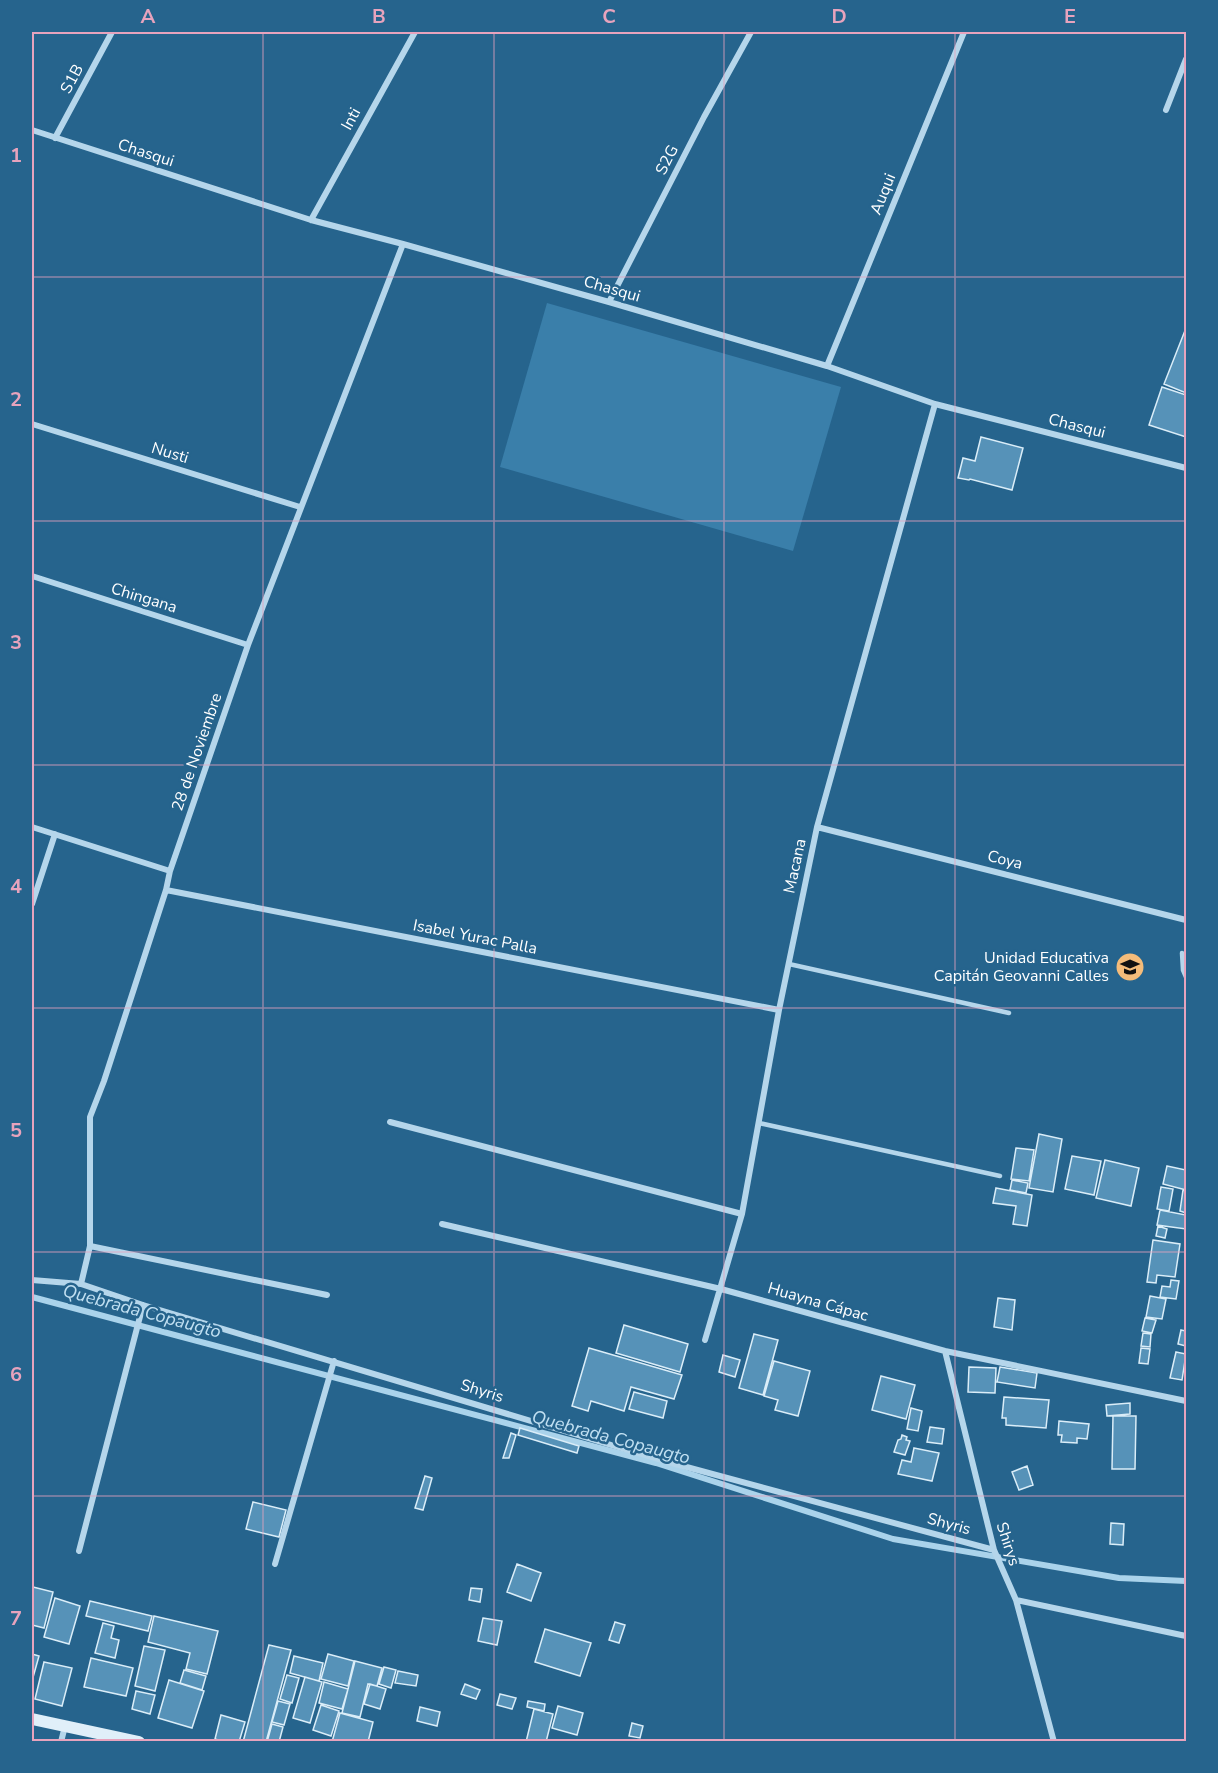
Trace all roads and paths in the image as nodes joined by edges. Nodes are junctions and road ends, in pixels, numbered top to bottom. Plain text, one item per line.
1 (112, 32) edge
2 (416, 32) edge
3 (751, 32) edge
4 (963, 32) edge
5 (1186, 59) edge
6 (1166, 110) dead end
7 (32, 130) edge
8 (55, 138) junction
9 (311, 220) junction
10 (403, 244) junction
11 (609, 302) junction
12 (827, 366) junction
13 (935, 404) junction
14 (32, 424) edge
15 (1186, 468) edge
16 (300, 507) junction
17 (32, 576) edge
18 (248, 645) junction
19 (32, 827) edge
20 (817, 827) junction
21 (55, 834) junction
22 (170, 871) junction
23 (166, 890) junction
24 (32, 904) edge
25 (1186, 920) edge
26 (1182, 953) dead end
27 (789, 964) junction
28 (1186, 977) edge
29 (779, 1010) junction
30 (1009, 1013) dead end
31 (390, 1122) dead end
32 (759, 1123) junction
33 (1000, 1176) dead end
34 (742, 1214) junction
35 (442, 1224) dead end
36 (90, 1246) junction
37 (32, 1280) edge
38 (81, 1284) junction
39 (721, 1289) junction
40 (327, 1295) dead end
41 (142, 1305) junction
42 (705, 1340) dead end
43 (945, 1351) junction
44 (334, 1361) junction
45 (1186, 1401) edge
46 (994, 1550) junction
47 (79, 1551) dead end
48 (275, 1564) dead end
49 (1016, 1600) junction
50 (1186, 1636) edge
51 (32, 1719) edge
52 (65, 1725) junction
53 (61, 1742) edge
54 (139, 1742) edge
55 (1054, 1742) edge

1 - 8 street, S1B
2 - 9 street, Inti
3 - 11 street, S2G
4 - 12 street, Auqui
5 - 6 street
7 - 8 street, Chasqui
8 - 9 street, Chasqui
9 - 10 street, Chasqui
10 - 11 street, Chasqui
10 - 16 street, 28 de Noviembre
11 - 12 street, Chasqui
12 - 13 street, Chasqui
13 - 15 street, Chasqui
13 - 20 street, Macana
14 - 16 street, Nusti
16 - 18 street, 28 de Noviembre
17 - 18 street, Chingana
18 - 22 street, 28 de Noviembre
19 - 21 street
20 - 25 street, Coya
20 - 27 street, Macana
21 - 22 street
21 - 24 street
22 - 23 street, 28 de Noviembre
23 - 29 street, Isabel Yurac Palla
23 - 36 street, 28 de Noviembre
26 - 28 lane
27 - 29 street, Macana
27 - 30 lane
29 - 32 street, Macana
31 - 34 street
32 - 33 lane
32 - 34 street, Macana
34 - 39 street, Macana
35 - 39 street, Huayna Cápac
36 - 38 street, 28 de Noviembre
36 - 40 street
37 - 38 street, Shyris
38 - 41 street, Shyris
39 - 42 street, Macana
39 - 43 street, Huayna Cápac
41 - 44 street, Shyris
41 - 47 street
43 - 45 street, Huayna Cápac
43 - 46 street, Shirys
44 - 46 street, Shyris
44 - 48 street
46 - 49 street, Shirys
49 - 50 street
49 - 55 street, Shirys
51 - 52 street
52 - 53 street
52 - 54 street

